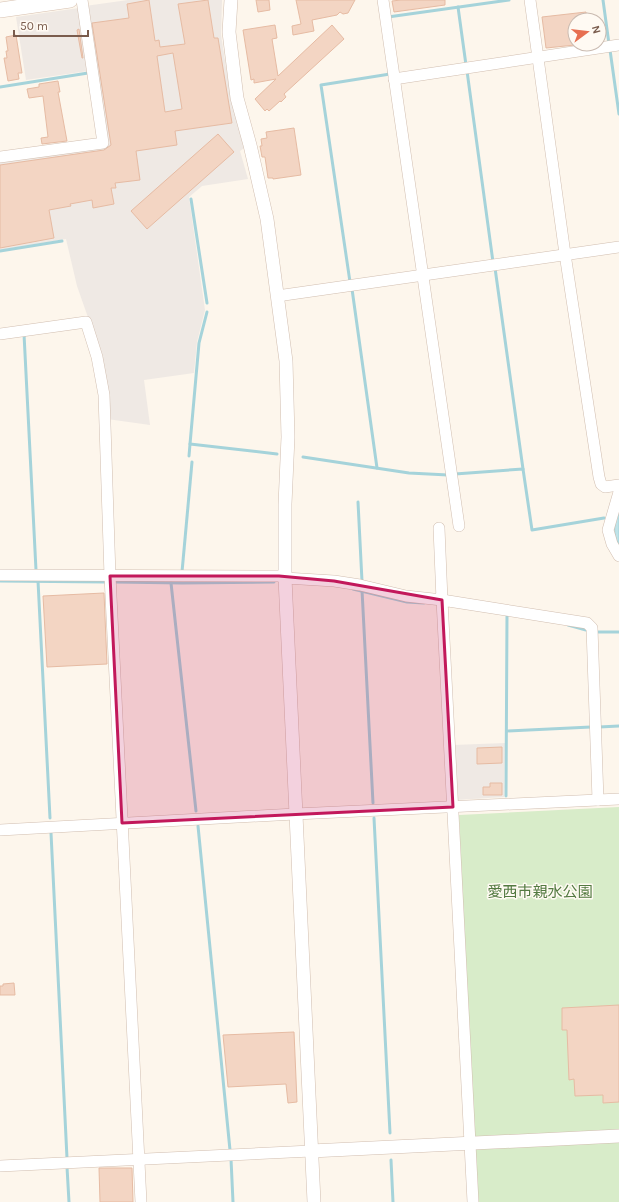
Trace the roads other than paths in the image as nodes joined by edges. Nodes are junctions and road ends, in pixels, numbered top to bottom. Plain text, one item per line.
1 (70, 0) edge
2 (82, 0) edge
3 (231, 0) edge
4 (383, 0) edge
5 (530, 0) edge
6 (0, 10) edge
7 (619, 45) edge
8 (538, 57) junction
9 (394, 79) junction
10 (0, 157) edge
11 (619, 247) edge
12 (566, 254) junction
13 (424, 275) junction
14 (277, 296) junction
15 (0, 334) edge
16 (619, 485) edge
17 (619, 492) edge
18 (459, 526) dead end
19 (439, 528) dead end
20 (619, 556) edge
21 (0, 575) edge
22 (110, 576) junction
23 (284, 578) junction
24 (442, 600) junction
25 (619, 799) edge
26 (598, 800) junction
27 (453, 807) junction
28 (295, 814) junction
29 (122, 823) junction
30 (0, 830) edge
31 (619, 1136) edge
32 (470, 1143) junction
33 (311, 1151) junction
34 (138, 1159) junction
35 (0, 1166) edge
36 (141, 1202) edge
37 (314, 1202) edge
38 (473, 1202) edge

1 - 6 main road
2 - 10 street
3 - 14 street
4 - 9 street
5 - 8 street
7 - 8 street
8 - 9 street
8 - 12 street
9 - 13 street
11 - 12 street
12 - 13 street
12 - 16 street
13 - 14 street
13 - 18 street
14 - 23 street
15 - 22 street
17 - 20 street
19 - 24 street
21 - 22 street
22 - 23 street
22 - 29 street
23 - 24 street
23 - 28 street
24 - 26 street
24 - 27 street
25 - 26 street
26 - 27 street
27 - 28 street
27 - 32 street
28 - 29 street
28 - 33 street
29 - 30 street
29 - 34 street
31 - 32 street
32 - 33 street
32 - 38 street
33 - 34 street
33 - 37 street
34 - 35 street
34 - 36 street

